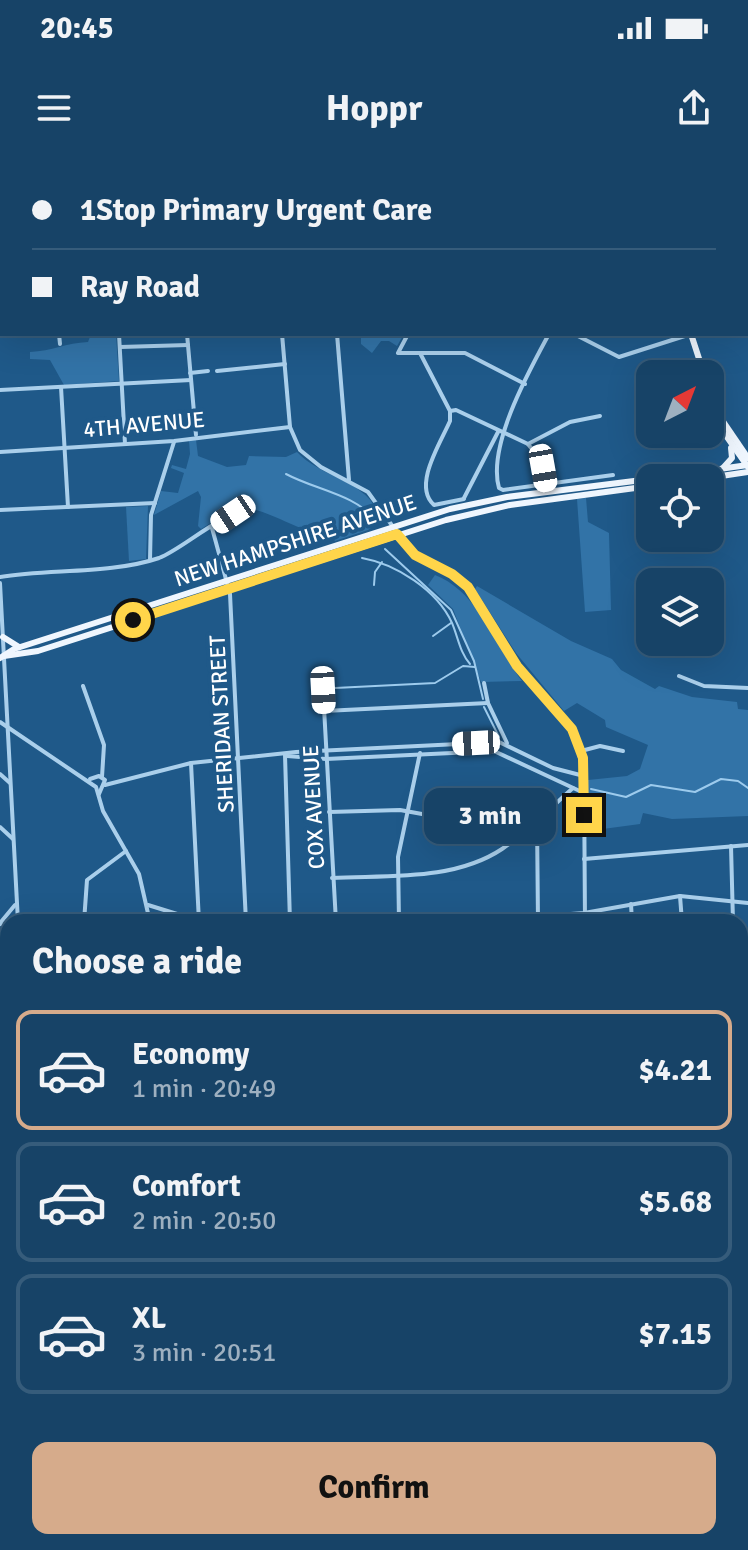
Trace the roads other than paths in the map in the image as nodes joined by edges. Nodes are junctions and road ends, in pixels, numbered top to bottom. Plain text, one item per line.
1 (59, 336) edge
2 (119, 336) edge
3 (187, 336) edge
4 (282, 336) edge
5 (337, 336) edge
6 (407, 336) edge
7 (548, 336) edge
8 (578, 336) edge
9 (685, 336) edge
10 (692, 336) edge
11 (60, 344) dead end
12 (188, 345) junction
13 (120, 347) junction
14 (420, 353) junction
15 (699, 360) edge
16 (285, 364) junction
17 (208, 371) dead end
18 (217, 371) dead end
19 (190, 373) junction
20 (191, 380) junction
21 (122, 384) junction
22 (525, 384) junction
23 (61, 387) junction
24 (0, 390) edge
25 (450, 411) junction
26 (600, 416) dead end
27 (724, 423) edge
28 (290, 427) junction
29 (498, 432) junction
30 (724, 433) edge
31 (196, 435) junction
32 (504, 435) junction
33 (724, 435) edge
34 (174, 441) junction
35 (125, 444) junction
36 (528, 444) junction
37 (64, 447) junction
38 (0, 452) edge
39 (748, 466) edge
40 (724, 467) edge
41 (724, 470) edge
42 (724, 473) edge
43 (613, 475) dead end
44 (349, 480) junction
45 (636, 480) edge
46 (547, 488) junction
47 (636, 488) edge
48 (466, 502) junction
49 (155, 503) junction
50 (68, 507) junction
51 (0, 510) edge
52 (251, 513) dead end
53 (469, 514) junction
54 (393, 526) junction
55 (212, 528) junction
56 (397, 534) junction
57 (150, 560) junction
58 (0, 580) edge
59 (228, 580) junction
60 (229, 588) junction
61 (0, 590) edge
62 (3, 637) junction
63 (22, 647) junction
64 (14, 653) junction
65 (2, 657) edge
66 (679, 676) dead end
67 (484, 683) dead end
68 (83, 686) dead end
69 (748, 688) edge
70 (323, 690) dead end
71 (488, 703) junction
72 (324, 711) junction
73 (0, 722) edge
74 (8, 729) junction
75 (508, 744) junction
76 (422, 746) junction
77 (325, 750) junction
78 (581, 751) junction
79 (623, 751) dead end
80 (420, 753) junction
81 (285, 755) junction
82 (506, 755) junction
83 (326, 759) junction
84 (239, 760) junction
85 (191, 763) junction
86 (0, 774) edge
87 (584, 776) junction
88 (100, 781) junction
89 (10, 783) junction
90 (573, 788) junction
91 (584, 793) junction
92 (408, 811) junction
93 (329, 812) junction
94 (535, 822) junction
95 (0, 827) edge
96 (13, 839) junction
97 (748, 845) edge
98 (731, 846) junction
99 (126, 851) junction
100 (584, 859) junction
101 (398, 874) junction
102 (332, 878) junction
103 (680, 896) junction
104 (731, 900) junction
105 (16, 903) junction
106 (748, 903) edge
107 (631, 904) junction
108 (148, 905) junction
109 (584, 913) junction
110 (7, 914) edge
111 (17, 914) edge
112 (85, 914) edge
113 (149, 914) edge
114 (176, 914) edge
115 (200, 914) edge
116 (246, 914) edge
117 (290, 914) edge
118 (335, 914) edge
119 (399, 914) edge
120 (537, 914) edge
121 (560, 914) edge
122 (632, 914) edge
123 (681, 914) edge
124 (732, 914) edge

1 - 11 street
2 - 13 street
3 - 12 street
4 - 16 street
5 - 44 street
6 - 14 street
7 - 22 street
8 - 9 street
10 - 15 main road
12 - 13 street
12 - 19 street
13 - 21 street
14 - 22 street
14 - 25 street
16 - 18 street
16 - 28 street
17 - 19 street
19 - 20 street
20 - 21 street
20 - 31 street
21 - 23 street
21 - 35 street
22 - 32 street
23 - 24 street
23 - 37 street
25 - 29 street
25 - 48 street
26 - 36 street
27 - 39 main road
28 - 31 street, 4TH AVENUE
28 - 44 street
29 - 32 street
29 - 48 street
30 - 39 main road
31 - 34 street, 4TH AVENUE
32 - 36 street
32 - 46 street
33 - 40 main road
34 - 35 street, 4TH AVENUE
34 - 49 street
35 - 37 street, 4TH AVENUE
36 - 46 street
37 - 38 street, 4TH AVENUE
37 - 50 street
39 - 41 main road, NEW HAMPSHIRE AVENUE
39 - 42 main road
43 - 46 street, NEW HAMPSHIRE AVENUE
44 - 54 street
45 - 46 main road, NEW HAMPSHIRE AVENUE
46 - 48 main road, NEW HAMPSHIRE AVENUE
47 - 53 main road, NEW HAMPSHIRE AVENUE
48 - 53 street
48 - 54 main road, NEW HAMPSHIRE AVENUE
49 - 50 street
49 - 57 street
50 - 51 street
52 - 55 street
53 - 56 main road, NEW HAMPSHIRE AVENUE
54 - 56 street
54 - 59 main road, NEW HAMPSHIRE AVENUE
55 - 57 street
55 - 59 street, SHERIDAN STREET
56 - 60 main road, NEW HAMPSHIRE AVENUE
56 - 78 street
57 - 58 street
58 - 61 street
59 - 60 street, SHERIDAN STREET
59 - 63 main road, NEW HAMPSHIRE AVENUE
60 - 64 main road, NEW HAMPSHIRE AVENUE
60 - 84 street, SHERIDAN STREET
61 - 62 street
62 - 63 main road
62 - 65 street
63 - 64 main road, NEW HAMPSHIRE AVENUE
64 - 65 main road, NEW HAMPSHIRE AVENUE
65 - 74 street
66 - 69 street
67 - 71 street
68 - 88 street
70 - 72 street, COX AVENUE
71 - 72 street
71 - 75 street
72 - 77 street, COX AVENUE
73 - 74 street
74 - 88 street
74 - 89 street
75 - 76 street
75 - 82 street
75 - 82 street
75 - 87 street
76 - 77 street
76 - 80 street
77 - 81 street
77 - 83 street, COX AVENUE
78 - 79 street
78 - 87 street
80 - 82 street
80 - 83 street
80 - 92 street
81 - 83 street
81 - 84 street
81 - 117 street
82 - 90 street
83 - 93 street, COX AVENUE
84 - 85 street
84 - 116 street, SHERIDAN STREET
85 - 88 street
85 - 115 street
86 - 89 street
87 - 91 street
88 - 99 street
89 - 96 street
90 - 91 street
90 - 94 street
91 - 100 street
92 - 93 street
92 - 94 street
92 - 101 street
93 - 102 street, COX AVENUE
94 - 101 street
94 - 120 street
95 - 96 street
96 - 105 street
97 - 98 street
98 - 100 street
98 - 104 street
99 - 108 street
99 - 112 street
100 - 109 street
101 - 102 street
101 - 119 street
102 - 118 street, COX AVENUE
103 - 104 street
103 - 107 street
103 - 123 street
104 - 106 street
104 - 124 street
105 - 110 street
105 - 111 street
107 - 109 street
107 - 122 street
108 - 113 street
108 - 114 street
109 - 121 street

